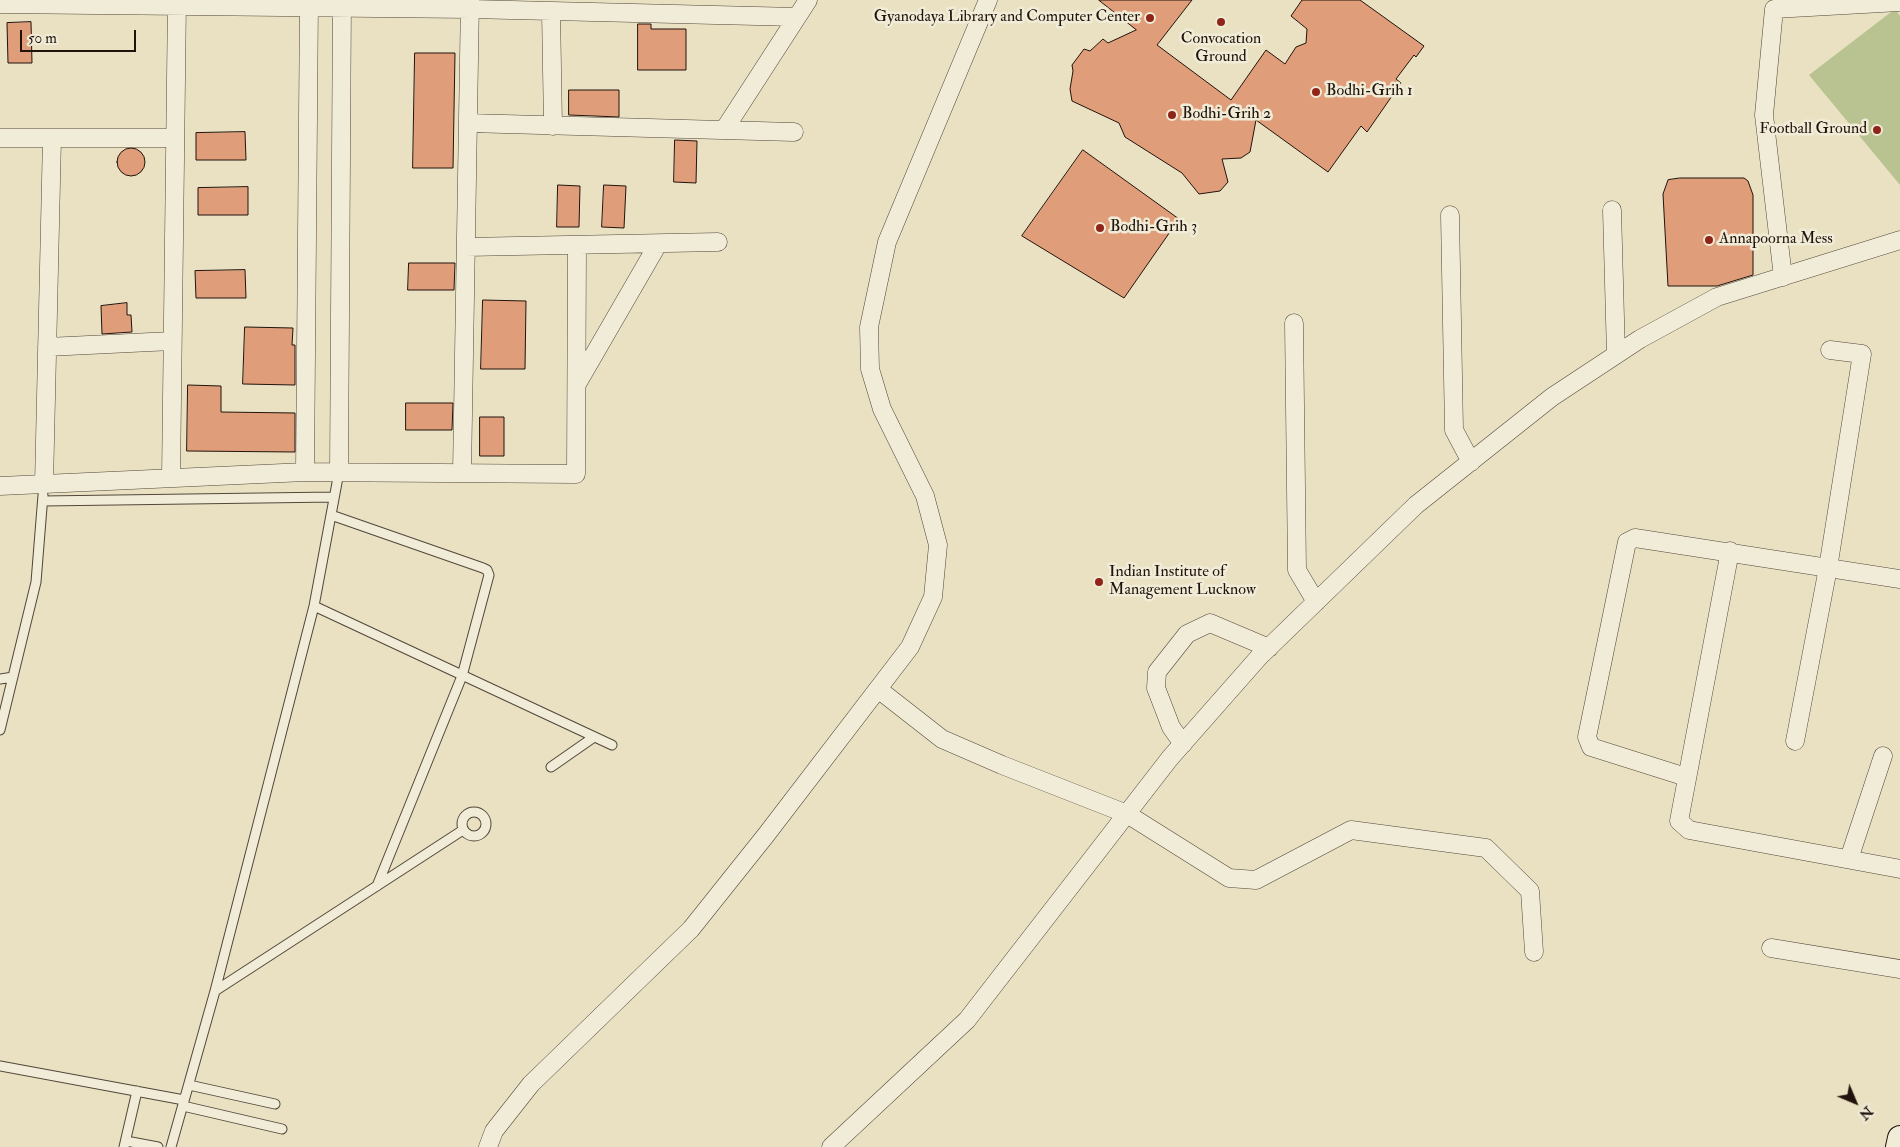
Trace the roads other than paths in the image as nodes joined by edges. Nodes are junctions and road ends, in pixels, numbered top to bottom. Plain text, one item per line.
1 (808, 0) edge
2 (988, 0) edge
3 (1900, 2) edge
4 (177, 3) edge
5 (0, 4) edge
6 (309, 4) edge
7 (342, 4) edge
8 (470, 4) edge
9 (551, 11) junction
10 (797, 16) junction
11 (468, 124) junction
12 (553, 126) junction
13 (724, 130) junction
14 (794, 132) dead end
15 (0, 138) edge
16 (52, 138) junction
17 (175, 138) junction
18 (1612, 210) dead end
19 (1450, 215) dead end
20 (1900, 240) edge
21 (718, 242) dead end
22 (658, 244) junction
23 (577, 245) junction
24 (466, 247) junction
25 (1782, 277) junction
26 (1294, 323) dead end
27 (172, 340) junction
28 (47, 347) junction
29 (1830, 350) dead end
30 (1616, 355) junction
31 (576, 385) junction
32 (1471, 462) junction
33 (305, 472) junction
34 (338, 472) junction
35 (462, 473) junction
36 (170, 478) junction
37 (0, 486) edge
38 (44, 492) junction
39 (334, 497) junction
40 (331, 516) junction
41 (1730, 551) junction
42 (1828, 568) junction
43 (1900, 579) edge
44 (1316, 602) junction
45 (314, 606) junction
46 (1268, 648) junction
47 (462, 676) junction
48 (13, 677) junction
49 (0, 679) edge
50 (878, 690) junction
51 (0, 729) edge
52 (594, 737) junction
53 (1795, 741) dead end
54 (1183, 744) junction
55 (612, 746) dead end
56 (1883, 756) dead end
57 (550, 767) dead end
58 (1686, 777) junction
59 (1127, 814) junction
60 (463, 830) dead end
61 (1849, 860) junction
62 (1900, 869) edge
63 (377, 886) junction
64 (1770, 948) dead end
65 (1534, 952) dead end
66 (1900, 969) edge
67 (215, 991) junction
68 (0, 1066) edge
69 (189, 1085) junction
70 (137, 1091) junction
71 (184, 1103) junction
72 (275, 1104) dead end
73 (282, 1129) dead end
74 (1900, 1138) edge
75 (125, 1144) edge
76 (158, 1147) edge
77 (171, 1147) edge
78 (488, 1147) edge
79 (831, 1147) edge
80 (1898, 1147) edge

1 - 10 street
2 - 50 street
3 - 25 street
4 - 5 street
4 - 6 street
4 - 17 street
6 - 7 street
6 - 33 street
7 - 8 street
7 - 34 street
8 - 9 street
8 - 11 street
9 - 10 street
9 - 12 street
10 - 13 street
11 - 12 street
11 - 24 street
12 - 13 street
13 - 14 street
15 - 16 street
16 - 17 street
16 - 28 street
17 - 27 street
18 - 30 street
19 - 32 street
20 - 25 street
21 - 22 street
22 - 23 street
22 - 31 street
23 - 24 street
23 - 31 street
24 - 35 street
25 - 30 street
26 - 44 street
27 - 28 street
27 - 36 street
28 - 38 street
29 - 42 street
30 - 32 street
31 - 35 street
32 - 44 street
33 - 34 street
33 - 36 street
34 - 35 street
34 - 39 lane
36 - 38 street
37 - 38 street
38 - 39 lane
38 - 48 lane
39 - 40 lane
40 - 45 lane
40 - 47 lane
41 - 42 street
41 - 58 street
41 - 58 street
42 - 43 street
42 - 53 street
44 - 46 street
45 - 47 lane
45 - 67 lane
46 - 54 street
46 - 54 street
47 - 52 lane
47 - 63 lane
48 - 49 lane
48 - 51 lane
50 - 59 street
50 - 78 street
52 - 55 lane
52 - 57 lane
54 - 59 street
56 - 61 street
58 - 61 street
59 - 65 street
59 - 79 street
60 - 63 lane
61 - 62 street
63 - 67 lane
64 - 66 street
67 - 69 lane
68 - 70 lane
69 - 71 lane
69 - 72 lane
70 - 71 lane
70 - 75 lane
71 - 73 lane
71 - 77 lane
74 - 80 street
75 - 76 lane

